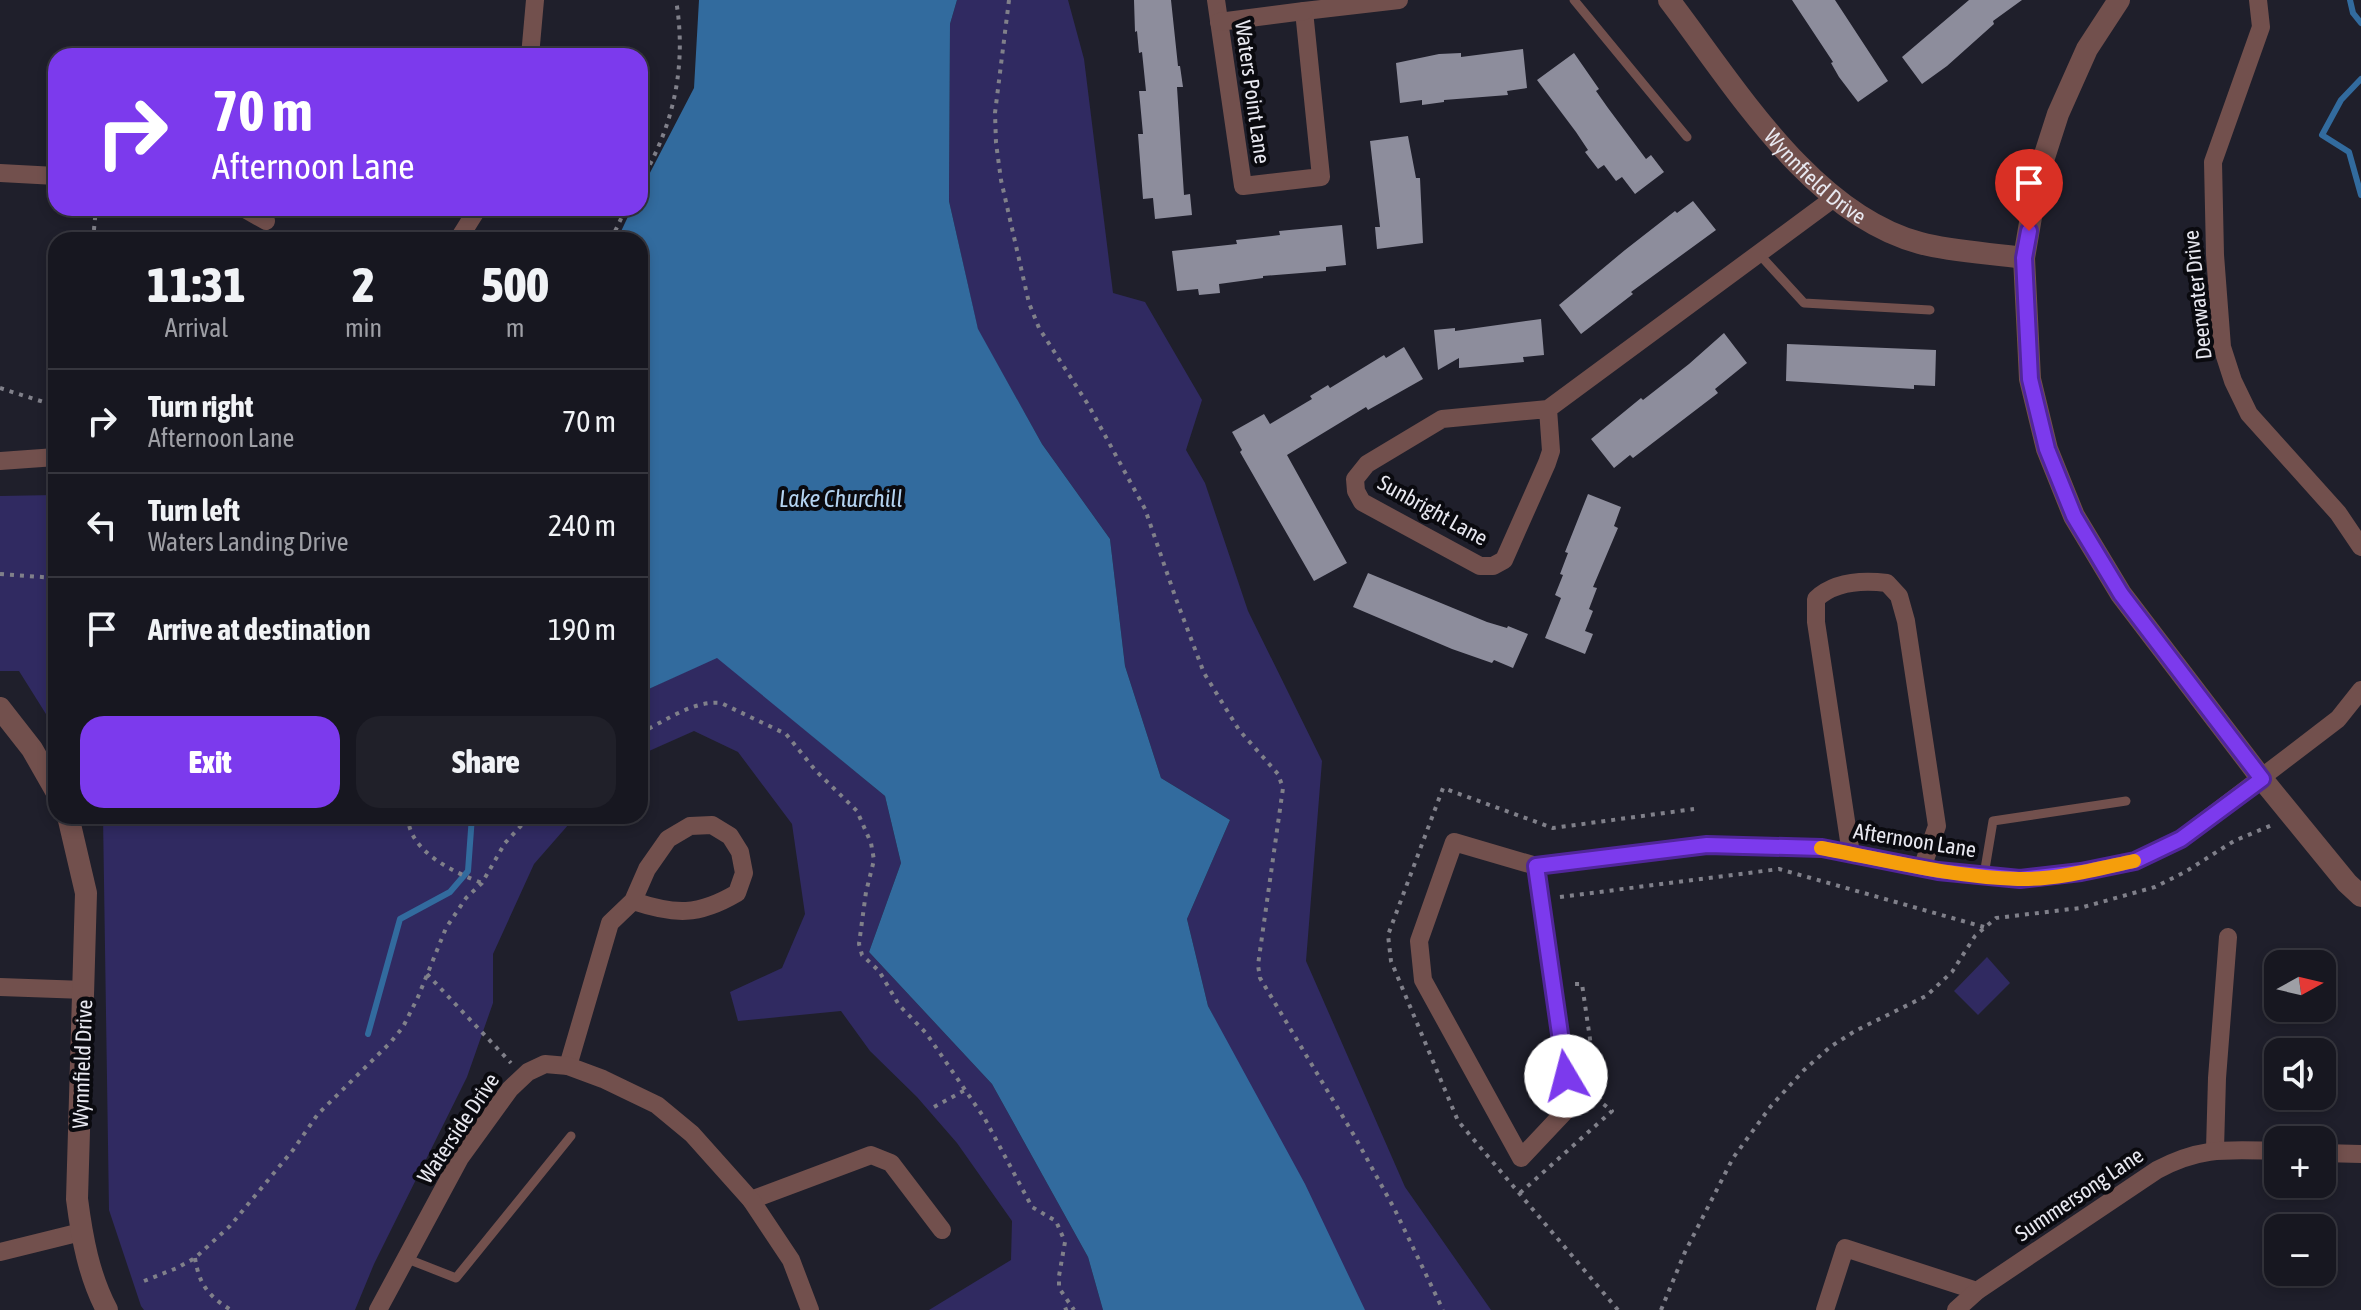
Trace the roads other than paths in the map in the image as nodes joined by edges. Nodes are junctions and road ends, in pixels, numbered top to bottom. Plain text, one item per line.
1 (535, 0) edge
2 (1216, 0) edge
3 (1399, 0) edge
4 (1574, 0) edge
5 (1669, 0) edge
6 (2119, 0) edge
7 (2258, 0) edge
8 (1304, 11) junction
9 (1219, 22) junction
10 (531, 48) edge
11 (1687, 137) dead end
12 (0, 173) edge
13 (48, 176) edge
14 (1834, 198) junction
15 (257, 216) edge
16 (266, 221) dead end
17 (1759, 254) junction
18 (2024, 258) junction
19 (1930, 310) dead end
20 (1548, 409) junction
21 (48, 458) edge
22 (0, 461) edge
23 (2361, 547) edge
24 (2361, 690) edge
25 (0, 708) edge
26 (48, 777) edge
27 (2262, 779) junction
28 (2126, 801) dead end
29 (70, 824) edge
30 (1851, 854) junction
31 (1536, 866) junction
32 (1922, 868) junction
33 (1984, 875) junction
34 (2361, 896) edge
35 (633, 901) junction
36 (2228, 937) dead end
37 (0, 987) edge
38 (85, 990) junction
39 (568, 1066) junction
40 (571, 1136) dead end
41 (2215, 1149) junction
42 (2264, 1151) edge
43 (2336, 1153) edge
44 (2361, 1154) edge
45 (751, 1200) junction
46 (942, 1230) dead end
47 (81, 1232) junction
48 (0, 1252) edge
49 (405, 1258) junction
50 (1977, 1291) junction
51 (107, 1310) edge
52 (378, 1310) edge
53 (810, 1310) edge
54 (1825, 1310) edge
55 (1956, 1310) edge

1 - 10 street
2 - 9 street, Waters Point Lane
3 - 8 street
4 - 11 lane
5 - 14 street, Wynnfield Drive
6 - 18 street
7 - 23 street, Deerwater Drive
8 - 9 street
8 - 9 street, Waters Point Lane
12 - 13 street
14 - 17 street
14 - 18 street, Wynnfield Drive
15 - 16 street
17 - 19 lane
17 - 20 street
18 - 27 street
20 - 20 street, Sunbright Lane
21 - 22 street
24 - 27 street
25 - 26 street
27 - 33 street, Afternoon Lane
27 - 34 street
28 - 33 lane
29 - 38 street, Wynnfield Drive
30 - 31 street, Afternoon Lane
30 - 32 street, Afternoon Lane
30 - 32 street
31 - 31 street, Afternoon Lane
32 - 33 street, Afternoon Lane
35 - 35 street
35 - 39 street
36 - 41 street
37 - 38 street
38 - 47 street, Wynnfield Drive
39 - 45 street, Waterside Drive
39 - 49 street, Waterside Drive
40 - 49 lane
41 - 42 street, Summersong Lane
41 - 50 street, Summersong Lane
43 - 44 street
45 - 46 street
45 - 53 street, Waterside Drive
47 - 48 street
47 - 51 street, Wynnfield Drive
49 - 52 street, Waterside Drive
50 - 54 street
50 - 55 street, Summersong Lane

